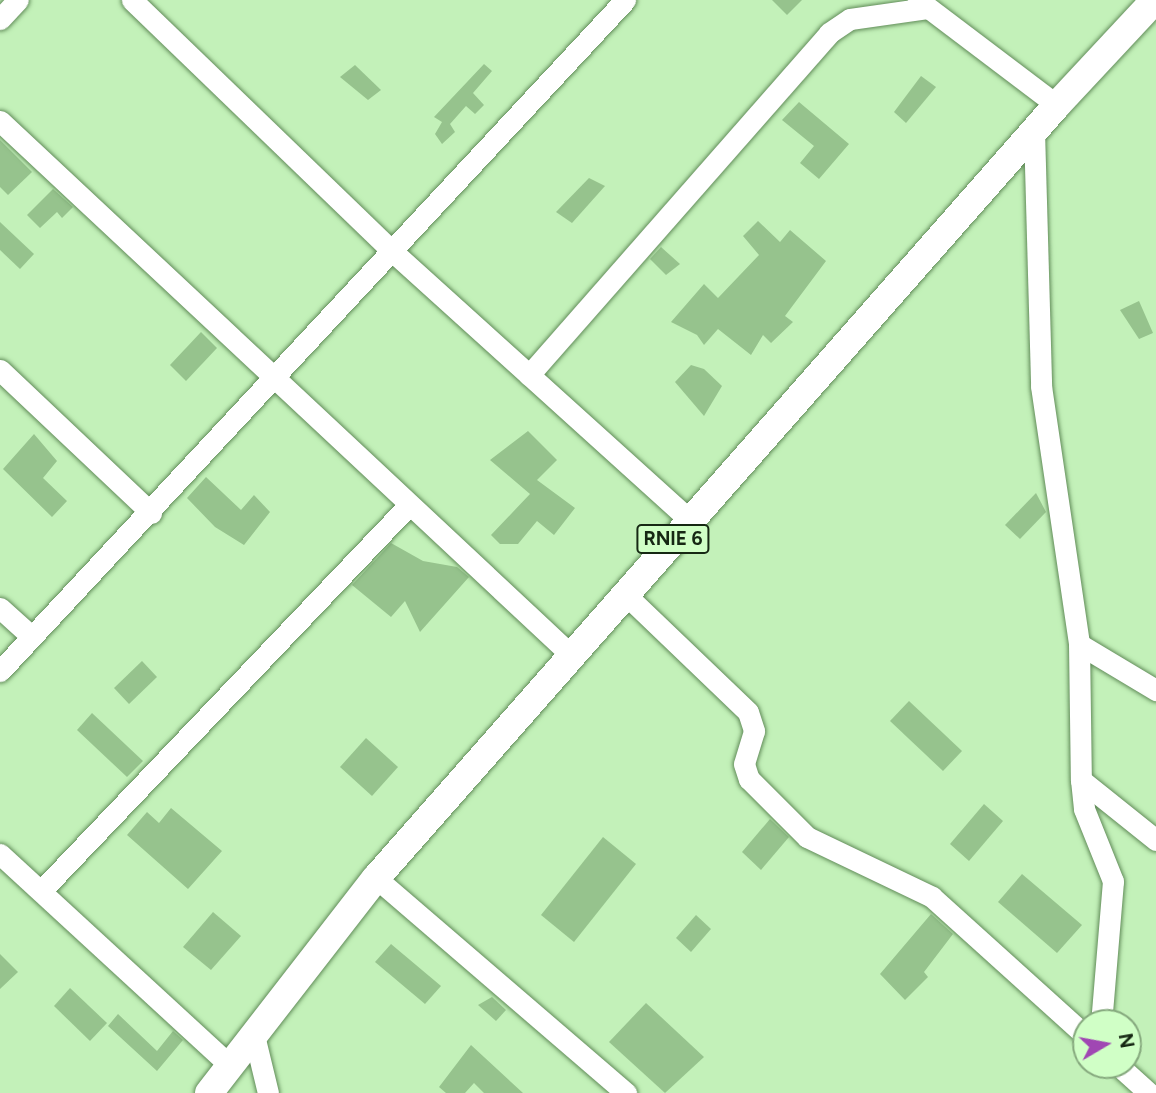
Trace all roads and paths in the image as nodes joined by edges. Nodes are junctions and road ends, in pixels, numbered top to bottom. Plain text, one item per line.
1 (18, 0) edge
2 (132, 0) edge
3 (625, 0) edge
4 (1155, 0) edge
5 (922, 4) edge
6 (0, 19) edge
7 (1057, 104) junction
8 (0, 121) edge
9 (1034, 130) junction
10 (392, 251) junction
11 (0, 370) edge
12 (529, 374) junction
13 (276, 377) junction
14 (407, 507) junction
15 (152, 513) junction
16 (690, 520) junction
17 (625, 594) junction
18 (0, 608) edge
19 (32, 636) junction
20 (1079, 644) junction
21 (571, 656) junction
22 (0, 671) edge
23 (1156, 690) edge
24 (1081, 780) junction
25 (1156, 840) edge
26 (0, 854) edge
27 (376, 878) junction
28 (41, 891) junction
29 (1102, 1009) edge
30 (1072, 1022) edge
31 (253, 1031) junction
32 (228, 1064) junction
33 (1134, 1079) edge
34 (209, 1093) edge
35 (268, 1093) edge
36 (626, 1093) edge
37 (1149, 1093) edge

1 - 6 street
2 - 10 street
3 - 10 street
4 - 7 main road, RNIE 6
5 - 7 street
5 - 12 street
7 - 9 main road, RNIE 6
8 - 13 street
9 - 16 main road, RNIE 6
9 - 20 street
10 - 12 street
10 - 13 street
11 - 15 street
12 - 16 street
13 - 14 street
13 - 15 street
14 - 21 street
14 - 28 street
15 - 19 street
16 - 17 main road, RNIE 6
17 - 21 main road, RNIE 6
17 - 30 street
18 - 19 street
19 - 22 street
20 - 23 street
20 - 24 street
21 - 27 main road, RNIE 6
24 - 25 street
24 - 29 street
26 - 28 street
27 - 31 main road, RNIE 6
27 - 36 street
28 - 32 street
31 - 32 main road, RNIE 6
31 - 35 street
32 - 34 main road, RNIE 6
33 - 37 street

